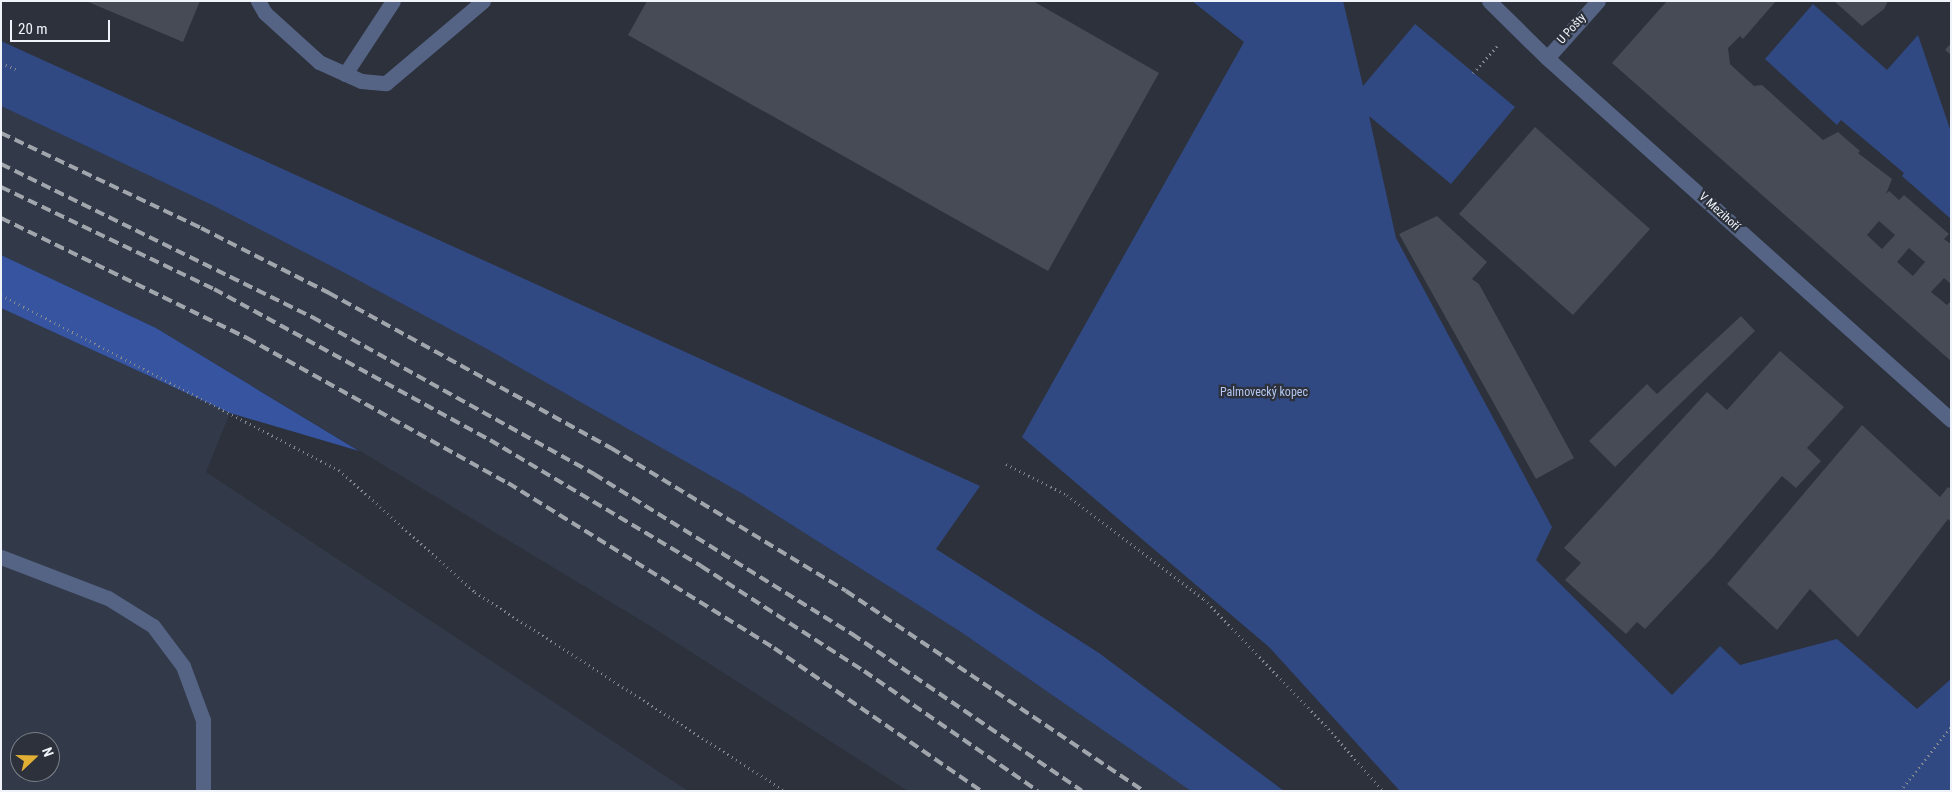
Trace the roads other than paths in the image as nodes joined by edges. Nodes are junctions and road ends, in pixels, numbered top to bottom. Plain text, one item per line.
1 (258, 1) edge
2 (393, 1) edge
3 (483, 1) edge
4 (1489, 1) edge
5 (1598, 1) edge
6 (1546, 58) junction
7 (346, 74) junction
8 (1951, 420) edge
9 (1, 557) edge
10 (203, 791) edge

1 - 7 street
2 - 7 street
3 - 7 street
4 - 6 street, V Mezihoří
5 - 6 street, U Pošty
6 - 8 street, V Mezihoří
9 - 10 street

